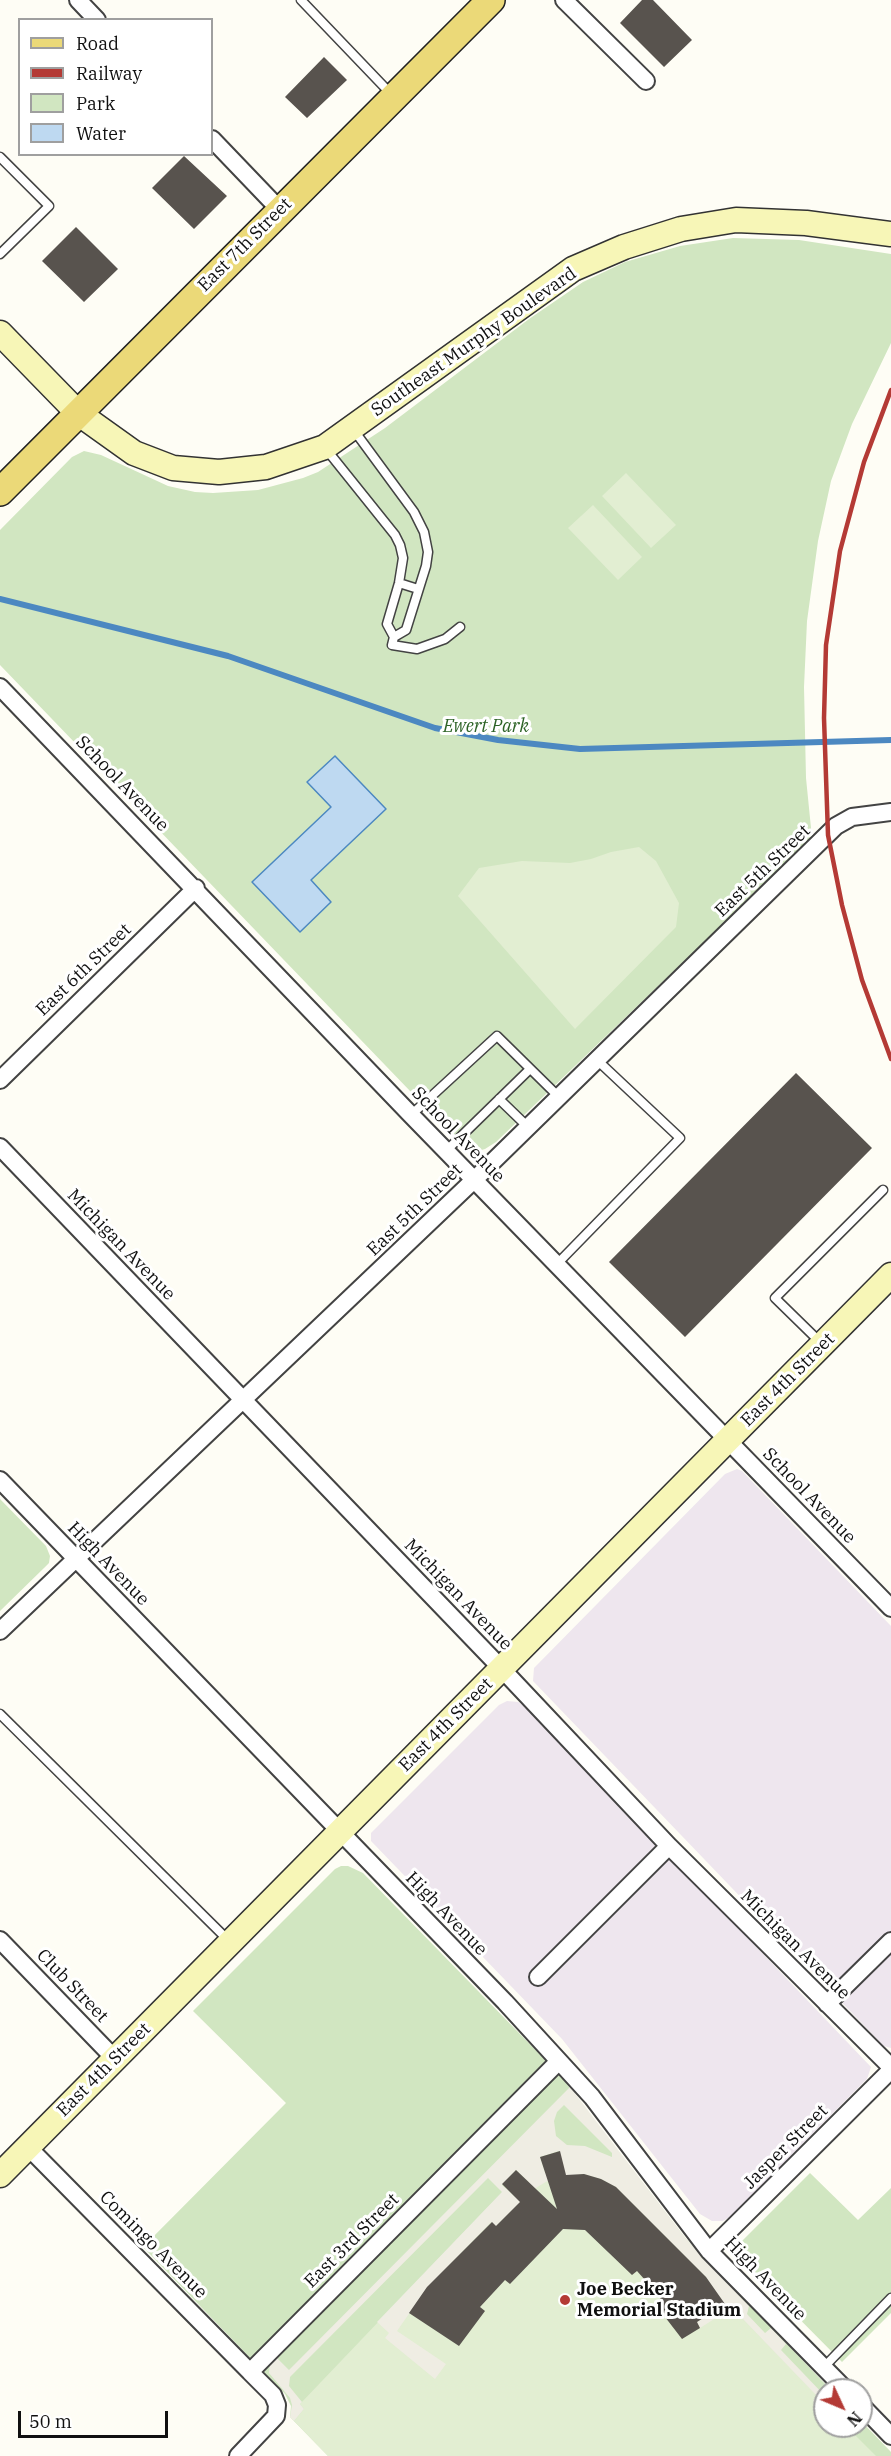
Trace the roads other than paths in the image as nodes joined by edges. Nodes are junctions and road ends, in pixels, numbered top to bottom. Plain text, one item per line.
1 (78, 0) edge
2 (301, 0) edge
3 (564, 0) edge
4 (490, 1) edge
5 (95, 18) edge
6 (646, 81) dead end
7 (394, 97) junction
8 (213, 140) edge
9 (0, 156) edge
10 (280, 210) junction
11 (891, 234) edge
12 (0, 254) edge
13 (0, 333) edge
14 (78, 413) junction
15 (352, 429) junction
16 (325, 447) junction
17 (6, 481) edge
18 (399, 583) junction
19 (418, 589) junction
20 (460, 627) dead end
21 (394, 637) junction
22 (0, 687) edge
23 (891, 812) edge
24 (196, 888) junction
25 (597, 1060) junction
26 (529, 1070) junction
27 (0, 1080) edge
28 (559, 1098) junction
29 (499, 1100) junction
30 (411, 1115) junction
31 (528, 1127) junction
32 (0, 1147) edge
33 (447, 1150) junction
34 (475, 1179) junction
35 (883, 1190) dead end
36 (557, 1264) junction
37 (891, 1275) edge
38 (822, 1345) junction
39 (244, 1401) junction
40 (728, 1441) junction
41 (0, 1480) edge
42 (77, 1559) junction
43 (891, 1608) edge
44 (0, 1631) edge
45 (502, 1669) junction
46 (0, 1714) edge
47 (340, 1832) junction
48 (669, 1846) junction
49 (0, 1940) edge
50 (891, 1941) edge
51 (230, 1943) junction
52 (538, 1977) dead end
53 (827, 2004) junction
54 (115, 2059) junction
55 (559, 2061) junction
56 (891, 2069) edge
57 (28, 2147) junction
58 (1, 2171) edge
59 (710, 2251) junction
60 (891, 2298) edge
61 (824, 2367) junction
62 (250, 2372) junction
63 (835, 2378) edge
64 (873, 2417) edge
65 (891, 2436) edge
66 (238, 2456) edge

1 - 5 street
2 - 7 lane
3 - 6 street
4 - 7 main road, East 7th Street
7 - 10 main road, East 7th Street
8 - 10 street
9 - 12 lane
10 - 14 main road, East 7th Street
11 - 15 street, Southeast Murphy Boulevard
13 - 14 street, Southeast Murphy Boulevard
14 - 16 street, Southeast Murphy Boulevard
14 - 17 main road, East 7th Street
15 - 16 street, Southeast Murphy Boulevard
15 - 19 lane
16 - 18 lane
18 - 19 lane
18 - 21 lane
19 - 21 lane
20 - 21 lane
22 - 24 street, School Avenue
23 - 25 street, East 5th Street
24 - 27 street, East 6th Street
24 - 30 street, School Avenue
25 - 28 street, East 5th Street
25 - 36 lane
26 - 28 lane
26 - 29 lane
26 - 30 lane
28 - 31 street, East 5th Street
29 - 31 lane
29 - 33 lane
30 - 33 street, School Avenue
31 - 34 street, East 5th Street
32 - 39 street, Michigan Avenue
33 - 34 street, School Avenue
34 - 36 street, School Avenue
34 - 39 street, East 5th Street
35 - 38 lane
36 - 40 street, School Avenue
37 - 38 street, East 4th Street
38 - 40 street, East 4th Street
39 - 42 street, East 5th Street
39 - 45 street, Michigan Avenue
40 - 43 street, School Avenue
40 - 45 street, East 4th Street
41 - 42 street, High Avenue
42 - 44 street, East 5th Street
42 - 47 street, High Avenue
45 - 47 street, East 4th Street
45 - 48 street, Michigan Avenue
46 - 51 lane
47 - 51 street, East 4th Street
47 - 55 street, High Avenue
48 - 52 street
48 - 53 street, Michigan Avenue
49 - 54 street, Club Street
50 - 53 street
51 - 54 street, East 4th Street
53 - 56 street, Michigan Avenue
54 - 57 street, East 4th Street
55 - 59 street, High Avenue
55 - 62 street, East 3rd Street
56 - 59 street, Jasper Street
57 - 58 street, East 4th Street
57 - 62 street, Comingo Avenue
59 - 61 street, High Avenue
60 - 61 lane
61 - 63 street, High Avenue
62 - 66 street
64 - 65 street

